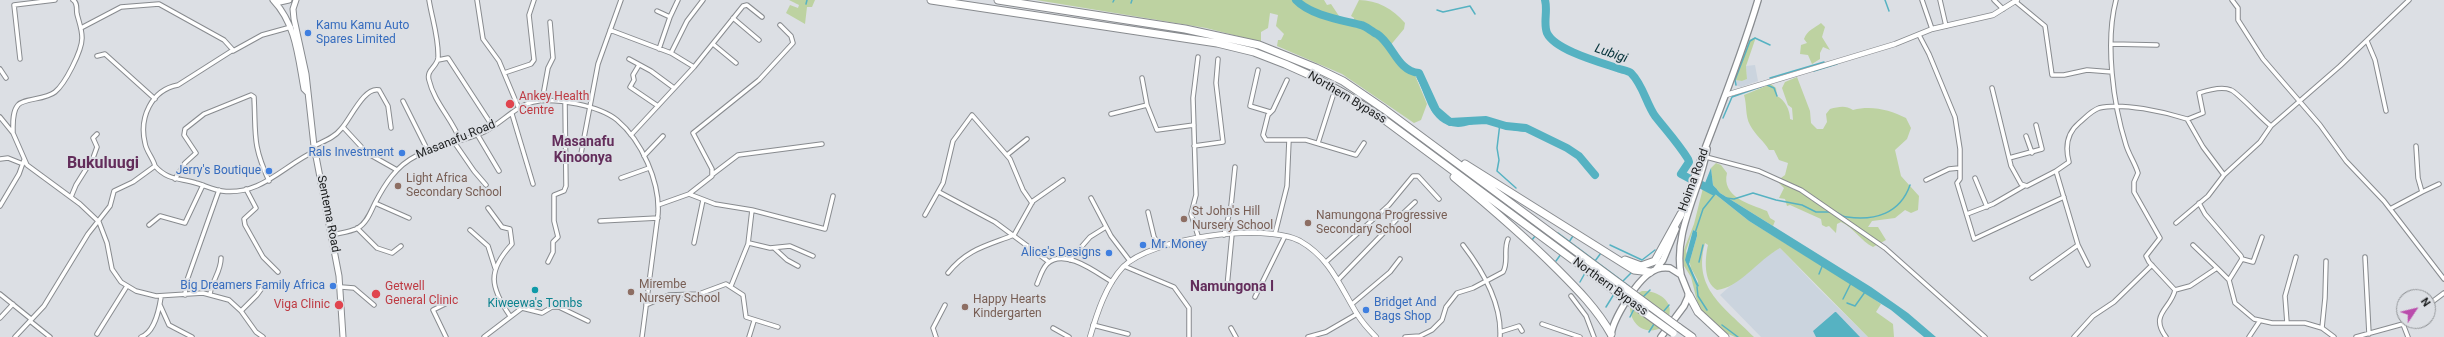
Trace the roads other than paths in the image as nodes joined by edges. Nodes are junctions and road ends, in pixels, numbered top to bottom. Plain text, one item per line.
1 (55, 0) edge
2 (73, 0) edge
3 (273, 0) edge
4 (289, 0) edge
5 (296, 0) edge
6 (429, 0) edge
7 (477, 0) edge
8 (534, 0) edge
9 (621, 0) edge
10 (678, 0) edge
11 (703, 0) edge
12 (930, 0) edge
13 (998, 0) edge
14 (1758, 0) edge
15 (1922, 0) edge
16 (1940, 0) edge
17 (1994, 0) edge
18 (2116, 0) edge
19 (2232, 0) edge
20 (2409, 0) edge
21 (2016, 1) edge
22 (2003, 9) junction
23 (658, 11) dead end
24 (670, 17) junction
25 (762, 17) dead end
26 (733, 18) junction
27 (550, 22) dead end
28 (780, 25) dead end
29 (1946, 26) junction
30 (291, 27) junction
31 (81, 28) junction
32 (1932, 29) junction
33 (610, 30) junction
34 (1919, 35) junction
35 (759, 40) dead end
36 (2367, 41) junction
37 (713, 44) junction
38 (2112, 44) junction
39 (2157, 45) dead end
40 (660, 49) junction
41 (232, 51) junction
42 (671, 53) junction
43 (97, 56) dead end
44 (1198, 57) dead end
45 (20, 59) dead end
46 (629, 59) dead end
47 (1218, 59) dead end
48 (438, 60) junction
49 (736, 63) dead end
50 (639, 65) junction
51 (694, 67) junction
52 (0, 70) edge
53 (1258, 70) dead end
54 (2112, 72) junction
55 (504, 73) junction
56 (6, 78) dead end
57 (1142, 78) dead end
58 (1287, 80) dead end
59 (674, 88) junction
60 (1992, 88) dead end
61 (307, 92) junction
62 (1726, 95) junction
63 (1333, 96) dead end
64 (155, 99) junction
65 (403, 101) dead end
66 (542, 101) junction
67 (565, 102) junction
68 (2301, 102) junction
69 (1147, 105) junction
70 (658, 106) junction
71 (2116, 106) junction
72 (589, 108) junction
73 (519, 109) junction
74 (2386, 111) dead end
75 (1270, 112) junction
76 (512, 114) junction
77 (1111, 114) dead end
78 (0, 117) edge
79 (2188, 119) junction
80 (1194, 125) junction
81 (493, 126) junction
82 (2036, 126) dead end
83 (2271, 126) junction
84 (343, 127) junction
85 (391, 128) dead end
86 (1414, 132) junction
87 (13, 133) junction
88 (97, 134) dead end
89 (477, 134) junction
90 (630, 135) junction
91 (663, 136) dead end
92 (2026, 136) dead end
93 (1027, 139) dead end
94 (460, 140) junction
95 (1289, 140) junction
96 (1709, 141) junction
97 (454, 142) junction
98 (1318, 143) junction
99 (1364, 143) dead end
100 (822, 144) dead end
101 (1194, 146) junction
102 (2416, 146) dead end
103 (315, 148) junction
104 (428, 151) junction
105 (2032, 153) junction
106 (1007, 155) junction
107 (644, 156) junction
108 (1706, 158) junction
109 (2009, 158) junction
110 (0, 159) edge
111 (580, 159) dead end
112 (1439, 160) junction
113 (23, 162) junction
114 (155, 166) junction
115 (1235, 167) dead end
116 (648, 168) junction
117 (1958, 168) junction
118 (397, 170) junction
119 (499, 171) dead end
120 (2056, 171) junction
121 (713, 174) junction
122 (2224, 175) junction
123 (621, 178) dead end
124 (1975, 178) dead end
125 (175, 179) junction
126 (1063, 180) dead end
127 (1926, 180) dead end
128 (269, 181) junction
129 (486, 184) dead end
130 (533, 184) dead end
131 (2439, 184) dead end
132 (203, 185) junction
133 (2024, 186) junction
134 (246, 189) junction
135 (219, 190) junction
136 (939, 192) junction
137 (2422, 192) junction
138 (688, 194) junction
139 (833, 196) dead end
140 (71, 197) junction
141 (2064, 197) junction
142 (1091, 198) dead end
143 (1439, 199) dead end
144 (703, 200) junction
145 (1415, 202) dead end
146 (1032, 203) junction
147 (2199, 203) junction
148 (375, 204) junction
149 (658, 205) junction
150 (0, 206) edge
151 (1987, 207) junction
152 (488, 208) dead end
153 (2390, 209) junction
154 (752, 210) junction
155 (1148, 212) dead end
156 (1967, 214) junction
157 (925, 215) dead end
158 (1684, 215) junction
159 (409, 218) dead end
160 (658, 218) junction
161 (600, 221) dead end
162 (98, 222) junction
163 (2176, 223) dead end
164 (149, 225) dead end
165 (1106, 227) junction
166 (357, 228) junction
167 (470, 230) dead end
168 (1232, 234) junction
169 (1275, 234) junction
170 (332, 235) junction
171 (1014, 235) junction
172 (1224, 235) junction
173 (1285, 236) junction
174 (2262, 237) dead end
175 (1199, 239) junction
176 (1508, 239) dead end
177 (694, 243) dead end
178 (748, 243) junction
179 (2078, 245) junction
180 (401, 246) dead end
181 (1161, 246) junction
182 (1463, 246) dead end
183 (2193, 246) dead end
184 (774, 248) junction
185 (1601, 249) junction
186 (813, 256) dead end
187 (2296, 257) dead end
188 (221, 258) dead end
189 (2365, 258) dead end
190 (1400, 259) dead end
191 (2242, 259) junction
192 (1070, 260) junction
193 (1130, 261) junction
194 (2326, 261) dead end
195 (548, 262) dead end
196 (1049, 262) junction
197 (1326, 262) junction
198 (2088, 265) dead end
199 (2152, 265) junction
200 (798, 266) dead end
201 (1124, 266) junction
202 (495, 268) junction
203 (2216, 268) junction
204 (1653, 271) junction
205 (278, 272) dead end
206 (948, 273) dead end
207 (1681, 275) junction
208 (2032, 278) dead end
209 (2444, 279) edge
210 (1338, 280) junction
211 (2229, 280) junction
212 (1112, 282) junction
213 (1486, 282) junction
214 (265, 284) dead end
215 (1037, 284) dead end
216 (127, 286) junction
217 (731, 286) junction
218 (340, 287) junction
219 (1227, 287) dead end
220 (2175, 290) junction
221 (0, 294) edge
222 (210, 294) junction
223 (184, 295) junction
224 (1689, 295) junction
225 (1571, 296) dead end
226 (161, 297) junction
227 (1255, 297) dead end
228 (449, 302) dead end
229 (13, 304) junction
230 (1352, 304) junction
231 (160, 305) junction
232 (374, 305) dead end
233 (646, 305) junction
234 (945, 305) dead end
235 (241, 311) junction
236 (1357, 314) junction
237 (510, 316) junction
238 (0, 318) edge
239 (31, 320) junction
240 (588, 321) dead end
241 (754, 321) junction
242 (2259, 322) junction
243 (1542, 324) dead end
244 (2287, 324) junction
245 (2396, 325) edge
246 (1093, 326) junction
247 (778, 327) dead end
248 (1053, 328) dead end
249 (1231, 328) dead end
250 (2322, 328) junction
251 (1522, 331) dead end
252 (1500, 332) junction
253 (2329, 333) junction
254 (97, 334) dead end
255 (1128, 334) dead end
256 (2369, 334) junction
257 (1676, 335) edge
258 (1612, 336) edge
259 (15, 337) edge
260 (50, 337) edge
261 (141, 337) edge
262 (192, 337) edge
263 (262, 337) edge
264 (343, 337) edge
265 (446, 337) edge
266 (484, 337) edge
267 (642, 337) edge
268 (749, 337) edge
269 (936, 337) edge
270 (1069, 337) edge
271 (1090, 337) edge
272 (1189, 337) edge
273 (1236, 337) edge
274 (1308, 337) edge
275 (1376, 337) edge
276 (1404, 337) edge
277 (1500, 337) edge
278 (1580, 337) edge
279 (1594, 337) edge
280 (1661, 337) edge
281 (1692, 337) edge
282 (1725, 337) edge
283 (1985, 337) edge
284 (2074, 337) edge
285 (2166, 337) edge
286 (2249, 337) edge
287 (2326, 337) edge
288 (2334, 337) edge
289 (2358, 337) edge

1 - 45 street
2 - 31 street
3 - 4 main road
3 - 30 main road, Sentema Road
5 - 61 main road, Sentema Road
6 - 48 street
7 - 55 street
8 - 55 street
9 - 33 street
10 - 24 street
11 - 42 street
12 - 112 highway, Northern Bypass
13 - 86 highway, Northern Bypass
14 - 62 main road
15 - 32 street
16 - 29 street
17 - 22 street
18 - 38 street
19 - 68 street
20 - 36 street
21 - 22 street
21 - 54 street
22 - 29 street
23 - 24 street
24 - 40 street
25 - 26 street
26 - 35 street
26 - 37 street
27 - 66 street
28 - 121 street
29 - 32 street
30 - 41 street
30 - 61 main road, Sentema Road
31 - 41 street
31 - 87 street
32 - 34 street
33 - 40 street
33 - 72 street
34 - 62 street
34 - 117 street
36 - 68 street
36 - 74 street
37 - 49 street
37 - 51 street
38 - 39 street
38 - 54 street
40 - 42 street
41 - 64 street
42 - 51 street
43 - 64 street
44 - 80 street
46 - 50 street
47 - 101 street
48 - 81 street
48 - 94 street
50 - 59 street
50 - 70 street
51 - 59 street
52 - 56 street
53 - 75 street
54 - 71 street
55 - 73 street
57 - 69 street
58 - 75 street
59 - 70 street
60 - 109 street
61 - 103 main road, Sentema Road
62 - 96 main road
63 - 98 street
64 - 114 street
65 - 104 street
66 - 67 street, Masanafu Road
66 - 73 street, Masanafu Road
67 - 72 street, Masanafu Road
67 - 195 street
68 - 83 street
68 - 153 street
69 - 77 street
69 - 80 street
70 - 90 street
71 - 79 street
71 - 120 street
71 - 199 street
72 - 90 street, Masanafu Road
72 - 111 street
73 - 76 street, Masanafu Road
75 - 95 street
76 - 81 street, Masanafu Road
76 - 130 street
78 - 87 street
79 - 83 street
79 - 122 street
80 - 101 street
81 - 89 street, Masanafu Road
82 - 105 street
83 - 122 street
84 - 85 street
84 - 103 street
84 - 118 street
86 - 185 highway
86 - 281 highway, Northern Bypass, bridge
87 - 113 street
88 - 140 street
89 - 94 street, Masanafu Road
89 - 119 street
90 - 107 street, Masanafu Road
91 - 107 street
92 - 105 street
93 - 106 street
94 - 97 street, Masanafu Road
95 - 98 street
95 - 169 street
96 - 108 main road, Hoima Road
96 - 158 main road, Hoima Road
97 - 104 street, Masanafu Road
97 - 129 street
98 - 99 street
100 - 121 street
101 - 175 street
102 - 137 street
103 - 128 street
103 - 170 main road, Sentema Road
104 - 118 street, Masanafu Road
105 - 109 street
106 - 136 street
106 - 146 street
107 - 116 street, Masanafu Road
108 - 158 main road, Hoima Road
108 - 283 street
109 - 133 street
110 - 113 street
112 - 257 highway, Northern Bypass, bridge
112 - 258 highway
113 - 140 street
113 - 150 street
114 - 125 street
114 - 162 street
115 - 172 street
116 - 123 street
116 - 149 street, Masanafu Road
117 - 127 street
117 - 156 street
118 - 148 street, Masanafu Road
120 - 133 street
120 - 141 street
121 - 138 street
122 - 147 street
124 - 151 street
125 - 128 street
125 - 132 street
126 - 146 street
128 - 134 street
131 - 137 street
132 - 135 street
132 - 164 street
133 - 151 street
134 - 135 street
134 - 205 street
135 - 223 street
136 - 157 street
136 - 171 street
137 - 153 street
138 - 144 street
138 - 149 street
139 - 154 street
140 - 162 street
141 - 156 street
141 - 179 street
142 - 165 street
143 - 197 street
144 - 154 street
144 - 177 street
145 - 210 street
146 - 171 street
147 - 163 street
147 - 191 street
148 - 159 street
148 - 166 street, Masanafu Road
149 - 160 street, Masanafu Road
151 - 156 street
152 - 202 street
153 - 209 street
154 - 178 street
155 - 181 street
158 - 185 highway
158 - 204 main road, Hoima Road
158 - 207 main road
160 - 161 street
160 - 233 street, Masanafu Road
162 - 216 street
162 - 239 street
165 - 192 street
165 - 193 street
166 - 170 street
166 - 180 street
167 - 202 street
168 - 169 street
168 - 172 street
168 - 219 street
169 - 173 street
170 - 218 main road, Sentema Road
171 - 196 street
171 - 206 street
172 - 175 street
173 - 197 street
173 - 227 street
174 - 191 street
175 - 181 street
176 - 213 street
178 - 184 street
178 - 217 street
179 - 198 street
179 - 208 street
181 - 193 street
182 - 213 street
183 - 203 street
184 - 186 street
184 - 200 street
185 - 204 highway
187 - 244 street
188 - 222 street
189 - 256 street
190 - 230 street
191 - 211 street
192 - 196 street
192 - 212 street
193 - 201 street
194 - 250 street
196 - 215 street
197 - 210 street
199 - 220 street
199 - 284 street
201 - 212 street
201 - 272 street
202 - 237 street
203 - 211 street
203 - 220 street
204 - 207 main road
204 - 258 main road, Hoima Road
207 - 224 main road
210 - 230 street
211 - 242 street
212 - 246 street
213 - 252 street
213 - 276 street
214 - 235 street
216 - 226 street
216 - 254 street
217 - 233 street
217 - 241 street
218 - 232 street
218 - 264 main road, Sentema Road
220 - 285 street
221 - 229 street
222 - 223 street
222 - 235 street
223 - 226 street
224 - 280 main road
224 - 282 highway
225 - 279 street
226 - 231 street
228 - 265 street
229 - 238 street
229 - 239 street
230 - 236 street
231 - 261 street
231 - 262 street
233 - 267 street, Masanafu Road
234 - 269 street
235 - 263 street
236 - 274 street
236 - 275 street
237 - 240 street
237 - 266 street
239 - 259 street
239 - 260 street
241 - 247 street
241 - 268 street
242 - 244 street
242 - 286 street
243 - 278 street
244 - 250 street
245 - 256 street
246 - 255 street
246 - 271 street
248 - 270 street
249 - 273 street
250 - 253 street
251 - 252 street
252 - 277 street
253 - 287 street
253 - 288 street
256 - 289 street

